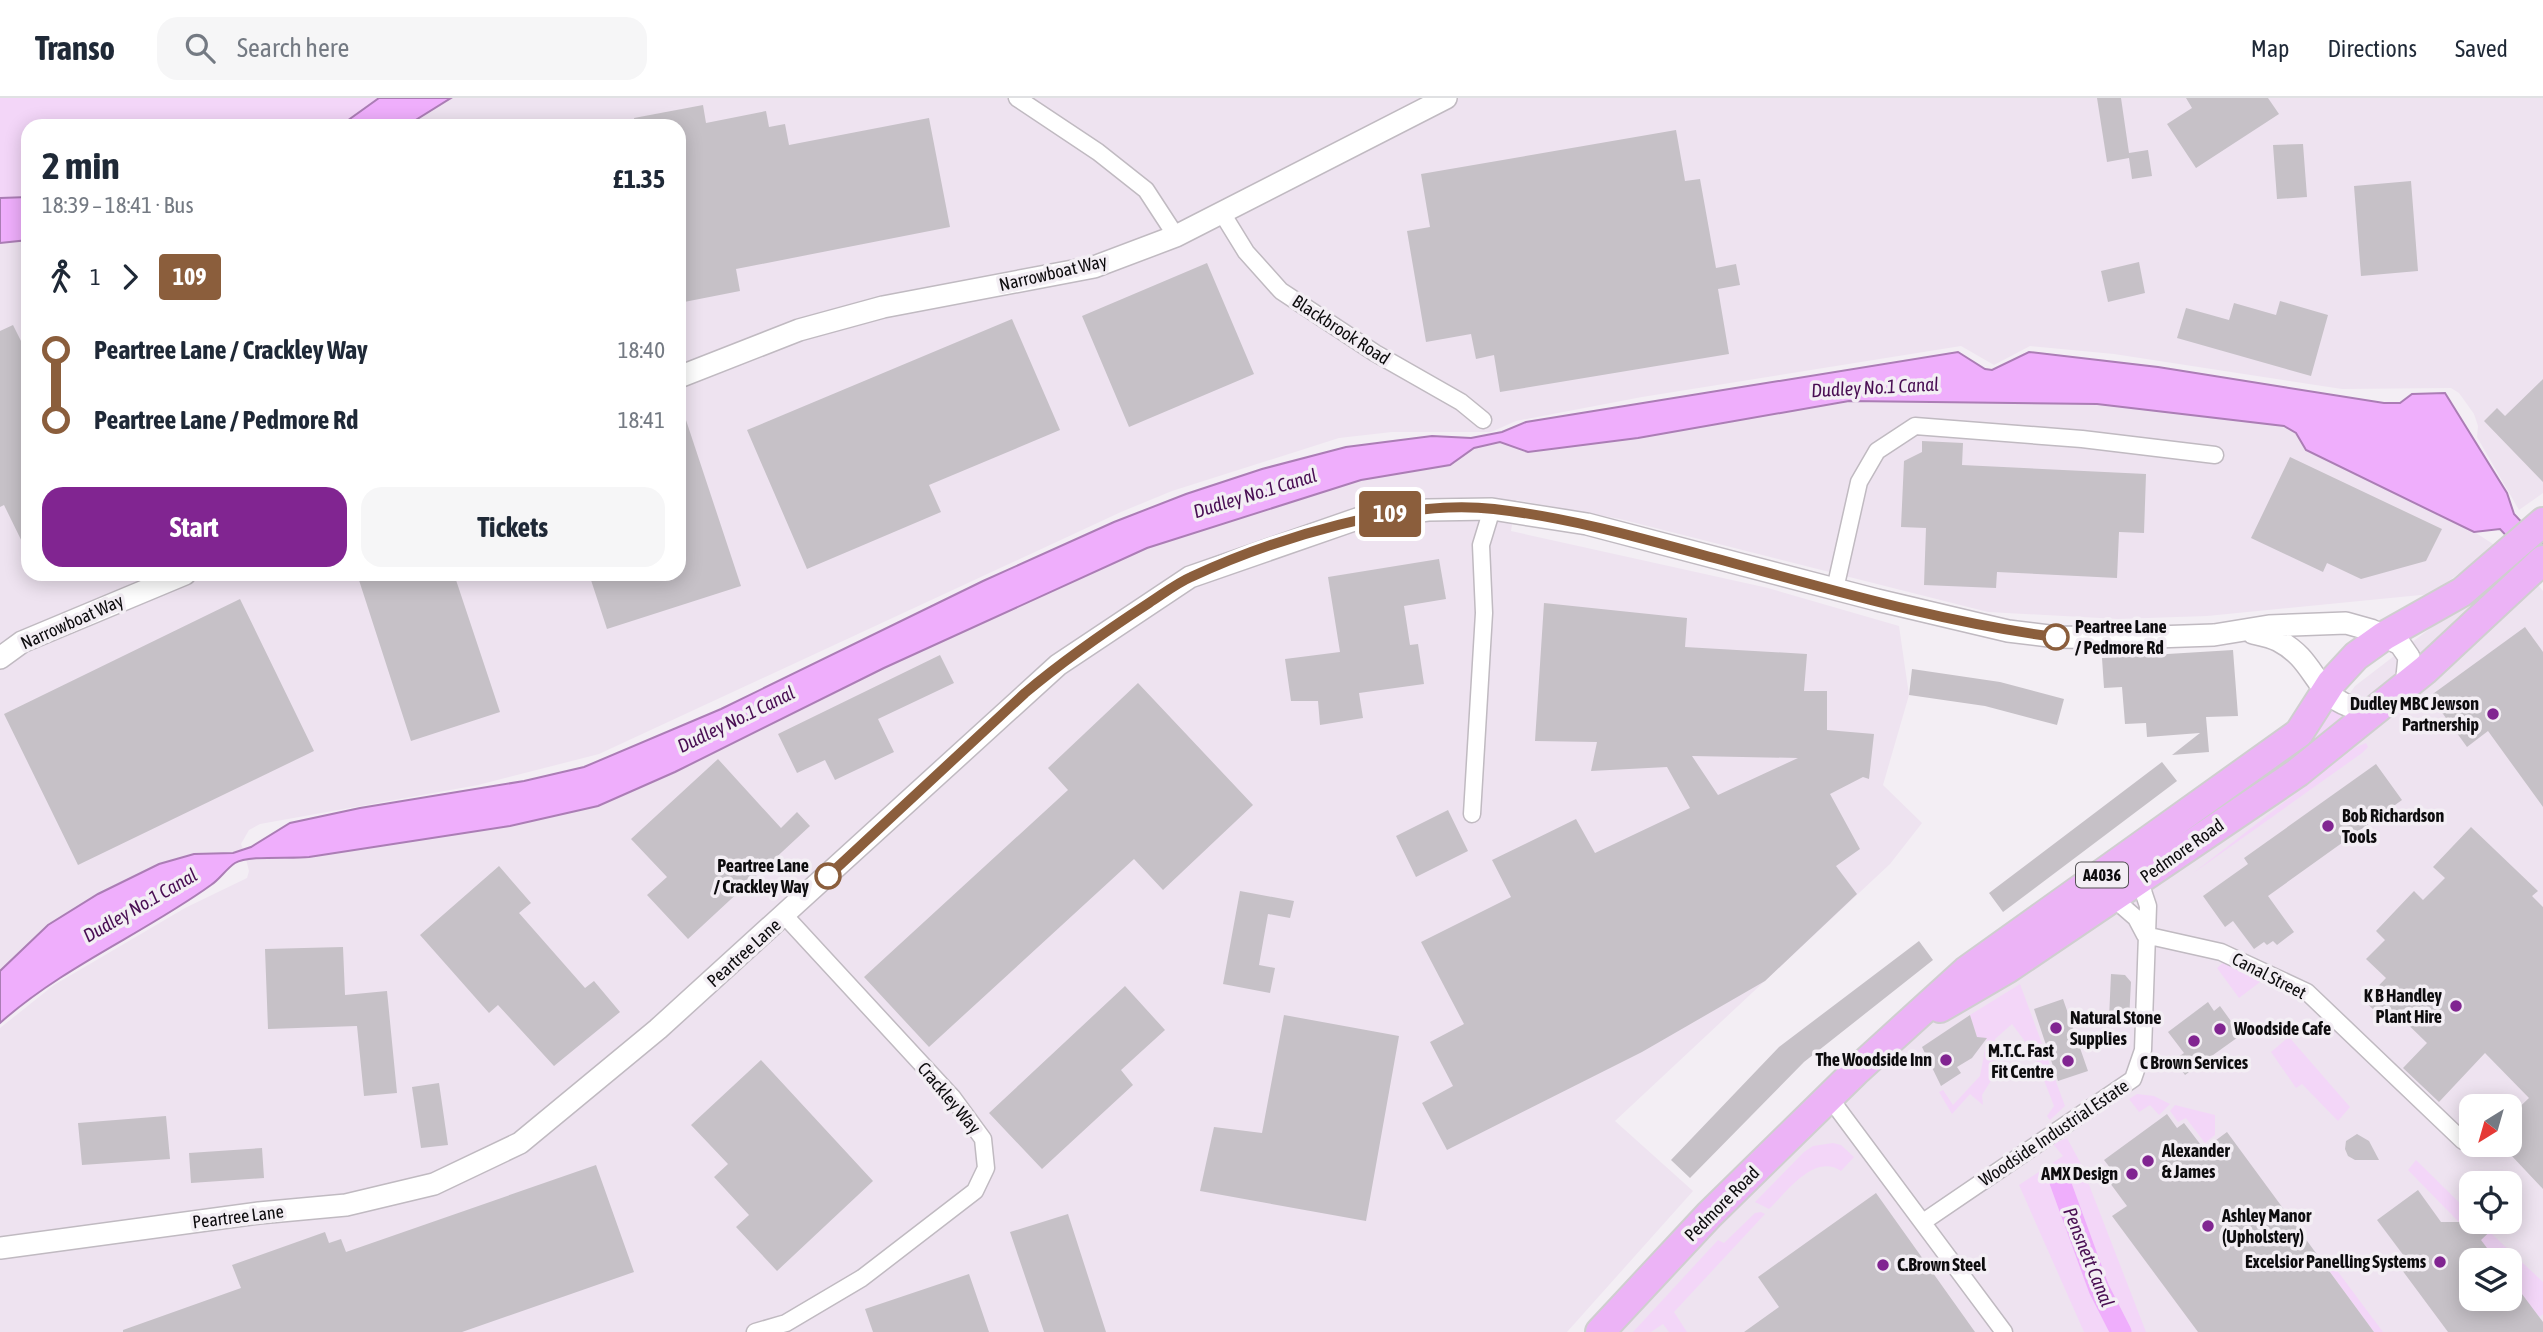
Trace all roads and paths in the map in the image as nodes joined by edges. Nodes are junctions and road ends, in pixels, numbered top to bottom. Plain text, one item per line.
1 (1017, 98) edge
2 (1446, 98) edge
3 (1222, 213) junction
4 (1176, 236) junction
5 (686, 374) edge
6 (1483, 420) dead end
7 (2215, 456) dead end
8 (1492, 509) junction
9 (2543, 522) edge
10 (2536, 567) edge
11 (168, 581) edge
12 (1835, 589) junction
13 (2248, 631) junction
14 (2384, 636) junction
15 (0, 657) edge
16 (2406, 686) junction
17 (2326, 693) junction
18 (2376, 712) junction
19 (1472, 814) dead end
20 (2136, 883) junction
21 (2108, 886) junction
22 (785, 916) junction
23 (2145, 935) junction
24 (1829, 1097) junction
25 (2459, 1136) edge
26 (1923, 1222) junction
27 (0, 1248) edge
28 (755, 1332) edge
29 (1600, 1332) edge
30 (2004, 1332) edge

1 - 4 street
2 - 3 street, Narrowboat Way
3 - 4 street, Narrowboat Way
3 - 6 street, Blackbrook Road
4 - 5 street, Narrowboat Way
7 - 12 street
8 - 12 street, Peartree Lane
8 - 19 street
8 - 22 street, Peartree Lane
9 - 14 highway, A4036
10 - 16 highway, A4036
11 - 15 street, Narrowboat Way
12 - 13 street, Peartree Lane
13 - 14 street, Peartree Lane
13 - 17 street, Peartree Lane
14 - 16 street
14 - 17 highway, A4036
16 - 18 highway, A4036
17 - 18 street
17 - 21 highway, Pedmore Road / A4036
18 - 20 highway, Pedmore Road / A4036
20 - 21 highway, Pedmore Road / A4036
20 - 23 street
21 - 23 street
21 - 24 highway, Pedmore Road / A4036
22 - 27 street, Peartree Lane
22 - 28 street, Crackley Way
23 - 25 street, Canal Street
23 - 26 street, Woodside Industrial Estate
24 - 26 street
24 - 29 highway, Pedmore Road / A4036
26 - 30 street

